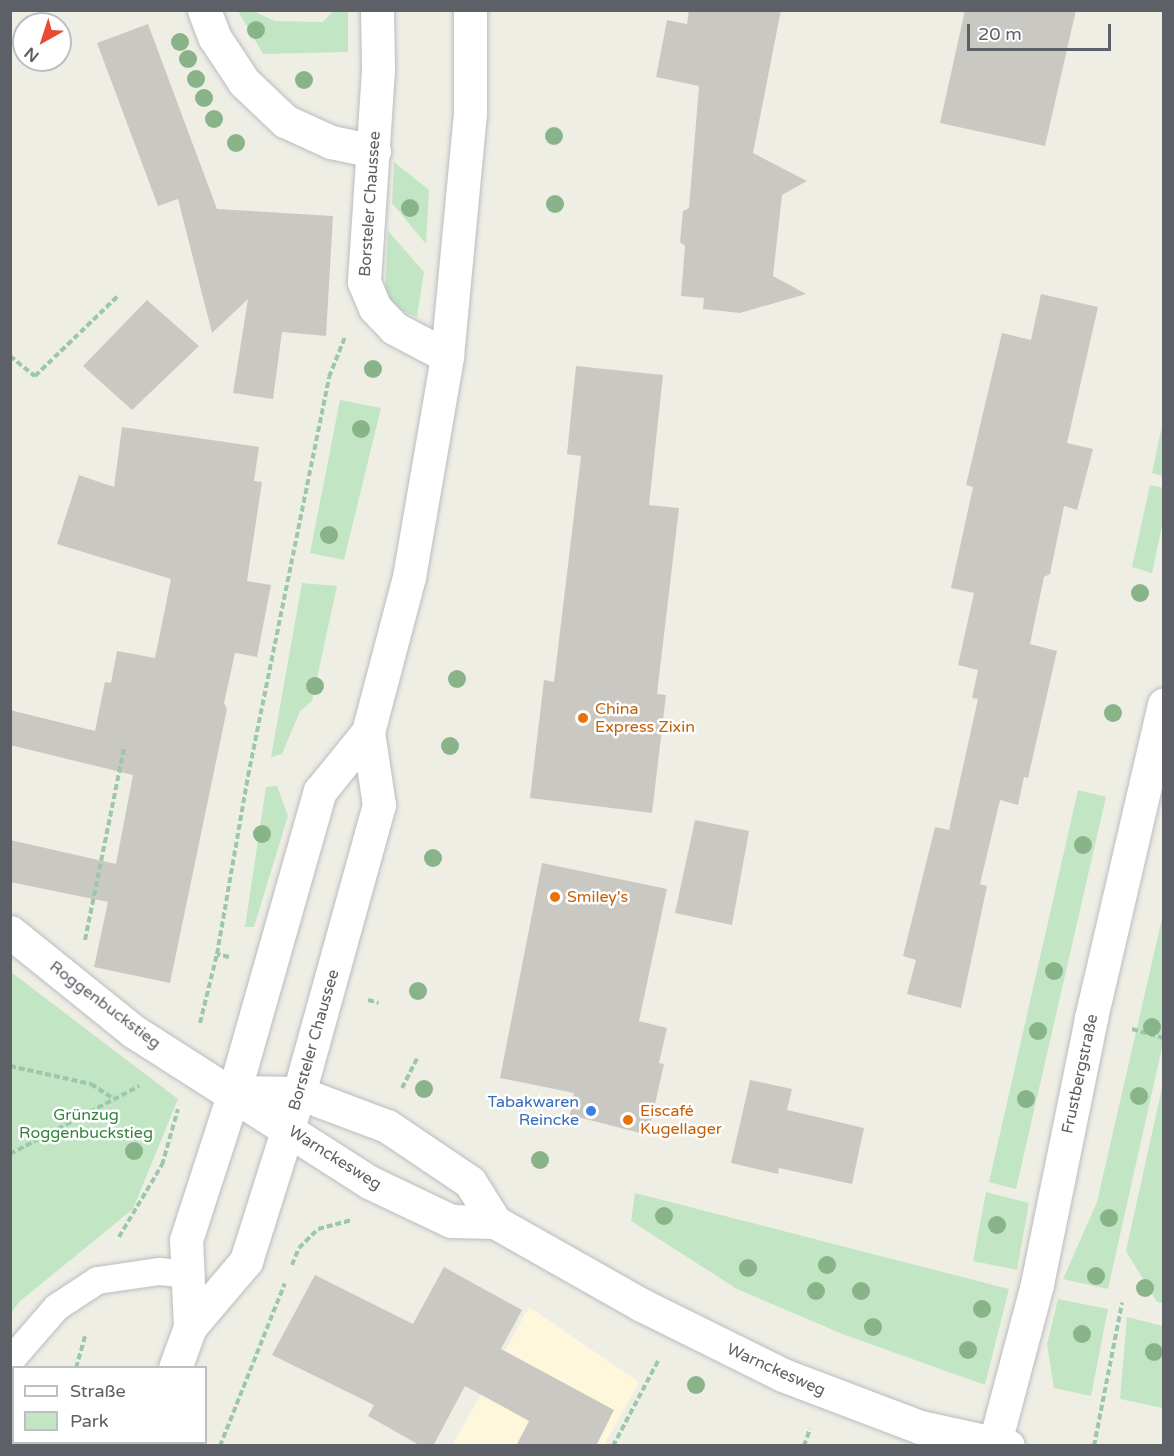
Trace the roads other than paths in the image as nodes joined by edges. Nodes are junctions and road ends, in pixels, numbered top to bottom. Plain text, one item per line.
1 (204, 10) edge
2 (377, 10) edge
3 (470, 10) edge
4 (374, 151) junction
5 (447, 356) junction
6 (1164, 704) edge
7 (368, 732) junction
8 (10, 932) edge
9 (234, 1092) junction
10 (299, 1093) junction
11 (289, 1129) junction
12 (495, 1222) junction
13 (188, 1274) junction
14 (190, 1327) junction
15 (10, 1360) edge
16 (176, 1366) edge
17 (999, 1445) edge

1 - 4 street
2 - 4 street, Borsteler Chaussee
3 - 5 street, Borsteler Chaussee
4 - 5 street, Borsteler Chaussee
5 - 7 street, Borsteler Chaussee
6 - 17 street, Frustbergstraße
7 - 9 street, Borsteler Chaussee
7 - 10 street, Borsteler Chaussee
8 - 9 street, Roggenbuckstieg
9 - 10 street, Warnckesweg
9 - 11 street, Warnckesweg
9 - 13 street, Borsteler Chaussee
10 - 11 street, Borsteler Chaussee
10 - 12 street, Warnckesweg
11 - 12 street, Warnckesweg
11 - 14 street, Borsteler Chaussee
12 - 17 street, Warnckesweg
13 - 14 street, Borsteler Chaussee
13 - 15 lane
14 - 16 street, Borsteler Chaussee

